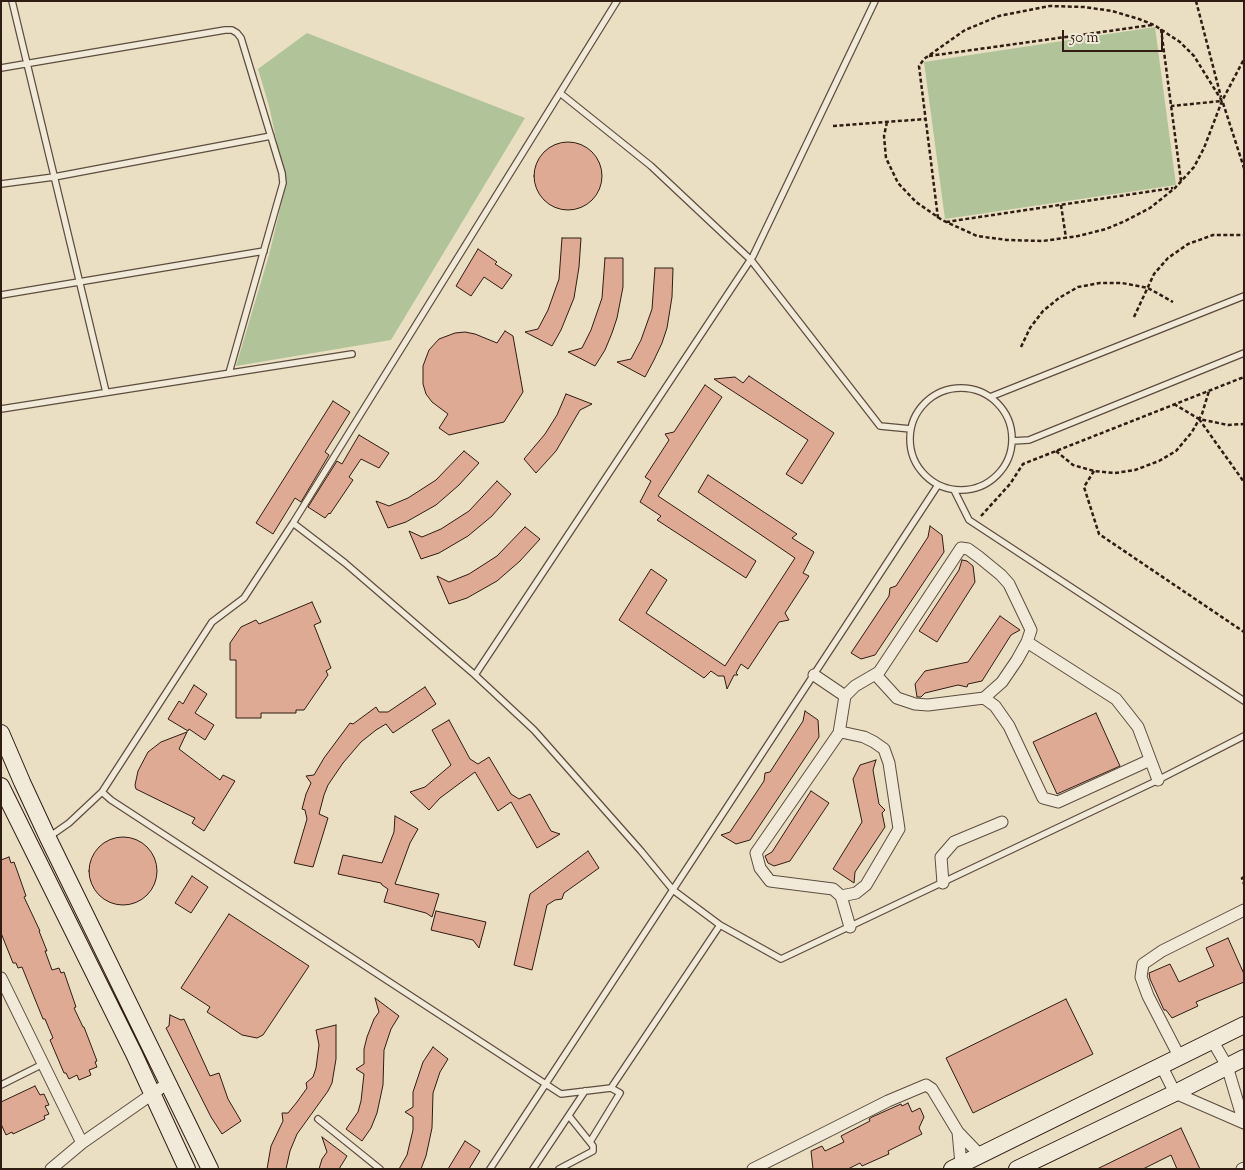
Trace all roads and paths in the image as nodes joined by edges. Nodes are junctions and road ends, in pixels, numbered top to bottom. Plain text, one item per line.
1 (12, 1) edge
2 (617, 1) edge
3 (875, 1) edge
4 (1196, 1) edge
5 (1154, 25) junction
6 (1160, 28) junction
7 (928, 56) junction
8 (1244, 59) edge
9 (27, 63) junction
10 (1, 68) edge
11 (560, 93) junction
12 (1222, 102) junction
13 (1171, 106) junction
14 (926, 119) junction
15 (887, 122) junction
16 (833, 126) dead end
17 (271, 136) junction
18 (1244, 168) edge
19 (54, 177) junction
20 (1181, 181) junction
21 (1, 184) edge
22 (1175, 188) junction
23 (1061, 205) junction
24 (938, 218) junction
25 (946, 222) junction
26 (1244, 235) edge
27 (1066, 238) junction
28 (264, 251) junction
29 (750, 260) junction
30 (80, 283) junction
31 (1148, 288) junction
32 (1, 296) edge
33 (1244, 296) edge
34 (1173, 302) dead end
35 (1134, 317) dead end
36 (1021, 347) dead end
37 (1244, 353) edge
38 (352, 354) dead end
39 (229, 373) junction
40 (1244, 377) edge
41 (1209, 391) junction
42 (106, 392) junction
43 (990, 397) junction
44 (1174, 404) junction
45 (1, 409) edge
46 (1199, 419) junction
47 (1244, 424) edge
48 (911, 428) junction
49 (1012, 441) junction
50 (1056, 451) junction
51 (1094, 471) junction
52 (1244, 482) edge
53 (938, 485) junction
54 (954, 490) junction
55 (988, 521) dead end
56 (294, 523) junction
57 (1244, 632) edge
58 (1027, 642) junction
59 (814, 674) junction
60 (475, 675) junction
61 (876, 675) junction
62 (845, 696) junction
63 (984, 698) junction
64 (1244, 701) edge
65 (1, 733) edge
66 (838, 733) junction
67 (1244, 736) edge
68 (1150, 760) junction
69 (1158, 780) junction
70 (22, 782) junction
71 (2, 791) edge
72 (102, 792) junction
73 (1002, 822) dead end
74 (48, 838) junction
75 (1244, 877) edge
76 (943, 883) junction
77 (1244, 884) edge
78 (673, 890) junction
79 (841, 896) junction
80 (1244, 910) edge
81 (720, 925) junction
82 (850, 927) junction
83 (1, 978) edge
84 (1244, 1025) edge
85 (1212, 1040) junction
86 (1179, 1056) junction
87 (1244, 1058) edge
88 (43, 1064) junction
89 (1161, 1065) junction
90 (1227, 1066) junction
91 (168, 1083) junction
92 (546, 1084) junction
93 (1, 1085) edge
94 (611, 1088) junction
95 (585, 1091) junction
96 (151, 1093) junction
97 (1175, 1093) junction
98 (569, 1116) junction
99 (318, 1119) dead end
100 (1244, 1123) edge
101 (958, 1132) junction
102 (590, 1142) junction
103 (82, 1143) junction
104 (980, 1155) junction
105 (956, 1167) edge
106 (51, 1169) edge
107 (187, 1169) edge
108 (210, 1169) edge
109 (380, 1169) edge
110 (490, 1169) edge
111 (532, 1169) edge
112 (558, 1169) edge
113 (753, 1169) edge
114 (1017, 1169) edge

1 - 9 lane
2 - 11 lane
3 - 29 lane
4 - 12 path
5 - 6 path
5 - 7 path
5 - 7 path
6 - 12 path
6 - 13 path
7 - 14 path
8 - 12 path
9 - 10 lane
9 - 17 lane
9 - 19 lane
11 - 29 lane
11 - 56 lane
12 - 13 path
12 - 18 path
12 - 20 path
13 - 20 path
14 - 15 path
14 - 24 path
15 - 16 path
15 - 24 path
17 - 19 lane
17 - 28 lane
19 - 21 lane
19 - 30 lane
20 - 22 path
22 - 23 path
22 - 27 path
23 - 25 path
23 - 27 path
24 - 25 path
25 - 27 path
26 - 31 path
28 - 30 lane
28 - 39 lane
29 - 48 lane
29 - 60 lane
30 - 32 lane
30 - 42 lane
31 - 34 path
31 - 35 path
31 - 36 path
33 - 43 lane
37 - 49 lane
38 - 39 lane
39 - 42 lane
40 - 41 path
41 - 44 path
41 - 46 path
42 - 45 lane
43 - 48 lane
43 - 49 lane
44 - 46 path
44 - 50 path
46 - 47 path
46 - 51 path
46 - 52 path
48 - 53 lane
49 - 54 lane
50 - 51 path
50 - 55 path
51 - 57 path
53 - 54 lane
53 - 59 lane
54 - 64 lane
56 - 60 lane
56 - 72 lane
58 - 61 street
58 - 63 street
58 - 68 street
59 - 62 street
59 - 78 lane
60 - 78 lane
61 - 62 street
61 - 63 street
62 - 66 street
63 - 68 street
65 - 70 main road
66 - 79 street
66 - 79 street
67 - 69 lane
68 - 69 street
69 - 76 lane
70 - 71 street
70 - 74 main road
71 - 96 main road
72 - 74 lane
72 - 92 lane
73 - 76 street
74 - 91 main road
75 - 77 path
76 - 82 lane
78 - 81 lane
78 - 92 lane
79 - 82 street
80 - 86 street
81 - 82 lane
81 - 94 lane
83 - 88 street
84 - 85 main road
85 - 86 main road
85 - 90 street
86 - 89 main road
87 - 90 main road
88 - 93 lane
88 - 103 street
89 - 97 street
89 - 104 main road
90 - 97 main road
90 - 100 street
91 - 96 street
91 - 108 main road
92 - 95 lane
92 - 110 lane
94 - 95 lane
94 - 102 lane
95 - 98 lane
96 - 103 street
96 - 107 main road
97 - 100 street
97 - 114 main road
98 - 102 lane
98 - 111 lane
99 - 109 lane
101 - 104 street
101 - 105 street
101 - 113 street
102 - 112 lane
103 - 106 street
104 - 105 main road

